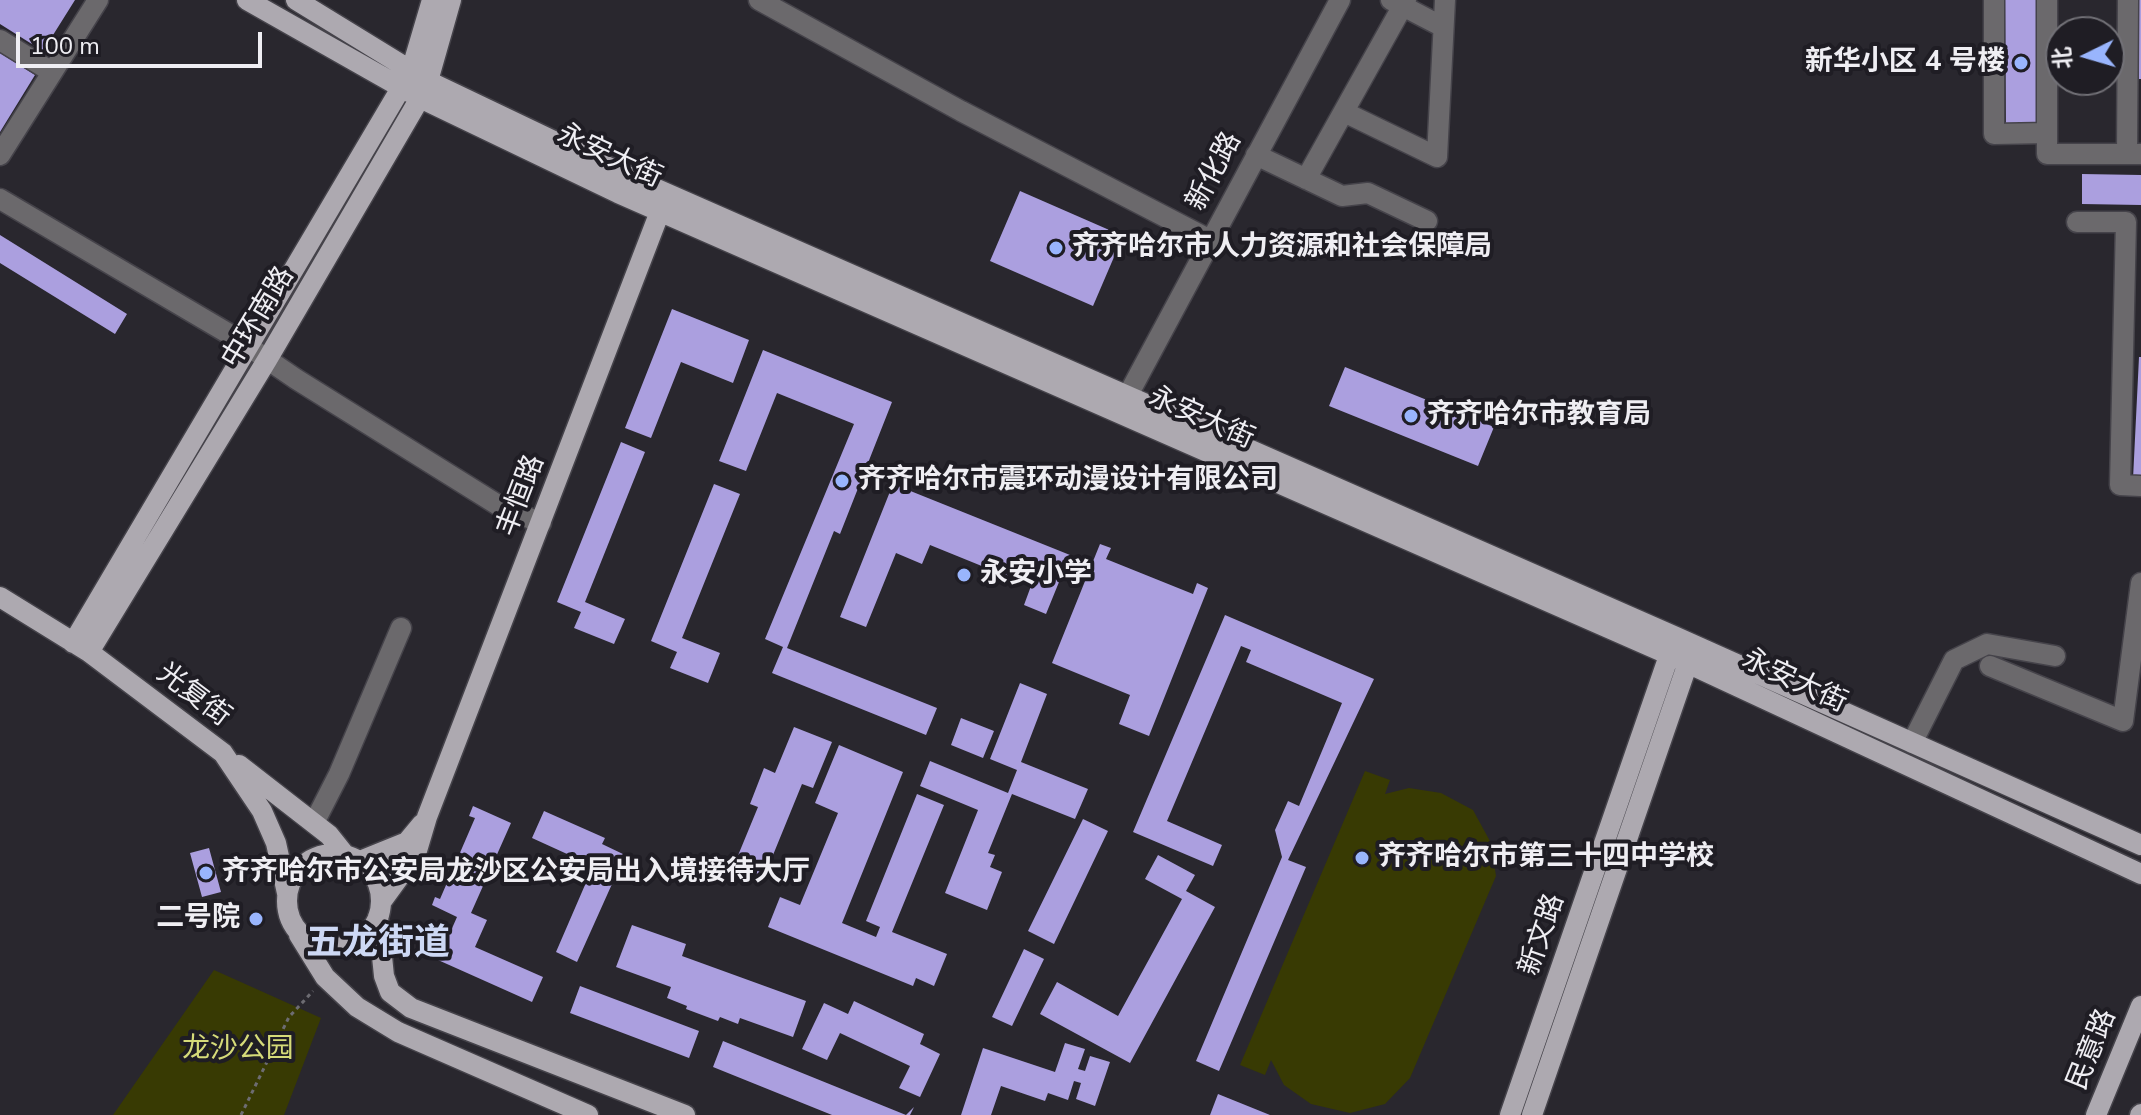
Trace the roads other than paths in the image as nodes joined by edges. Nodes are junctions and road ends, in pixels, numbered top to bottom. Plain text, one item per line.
1 (98, 0) edge
2 (247, 0) edge
3 (296, 0) edge
4 (432, 0) edge
5 (451, 0) edge
6 (759, 0) edge
7 (1340, 0) edge
8 (1445, 0) edge
9 (1994, 0) edge
10 (2047, 0) edge
11 (2128, 0) edge
12 (1400, 2) edge
13 (1443, 27) junction
14 (0, 40) edge
15 (52, 72) junction
16 (415, 84) junction
17 (1344, 112) junction
18 (2047, 133) junction
19 (2134, 154) edge
20 (0, 155) edge
21 (1256, 155) junction
22 (1306, 179) junction
23 (0, 199) edge
24 (663, 202) junction
25 (1427, 221) dead end
26 (2077, 222) dead end
27 (1210, 240) junction
28 (250, 348) junction
29 (267, 360) junction
30 (1123, 404) junction
31 (2141, 486) edge
32 (541, 523) junction
33 (2141, 583) edge
34 (0, 597) edge
35 (401, 628) dead end
36 (81, 647) junction
37 (1682, 650) junction
38 (2055, 656) dead end
39 (1990, 666) dead end
40 (1912, 743) junction
41 (223, 753) junction
42 (427, 817) junction
43 (314, 823) junction
44 (2141, 845) edge
45 (353, 858) junction
46 (2141, 874) edge
47 (287, 893) junction
48 (380, 910) junction
49 (299, 935) junction
50 (2141, 1006) edge
51 (588, 1115) edge
52 (685, 1115) edge
53 (1510, 1115) edge
54 (1532, 1115) edge
55 (2096, 1115) edge

1 - 15 street
2 - 16 main road, 永安大街
3 - 16 main road, 永安大街
4 - 16 main road, 中环南路
5 - 16 main road, 中环南路
6 - 27 street
7 - 21 street, 新化路
8 - 13 street
9 - 18 street
10 - 18 street
11 - 19 street
12 - 13 street
12 - 17 street
13 - 17 street
14 - 15 street
15 - 20 street
16 - 24 main road, 永安大街
16 - 28 main road, 中环南路
16 - 29 main road, 中环南路
17 - 22 street
18 - 19 street
21 - 22 street
21 - 27 street, 新化路
22 - 25 street
23 - 28 street
24 - 30 main road, 永安大街
24 - 32 main road, 丰恒路
26 - 31 street
27 - 30 street, 新化路
28 - 29 street
28 - 36 main road, 中环南路
29 - 32 street
29 - 36 main road, 中环南路
30 - 37 main road, 永安大街
32 - 42 main road, 丰恒路
33 - 39 street
34 - 36 main road, 光复街
35 - 43 street
36 - 41 main road, 光复街
37 - 40 main road, 永安大街
37 - 46 main road, 永安大街
37 - 53 main road, 新文路
37 - 54 main road, 新文路
38 - 40 street
40 - 44 main road, 永安大街
41 - 43 main road
41 - 47 main road, 光复街
42 - 45 main road
42 - 48 main road, 丰恒路
43 - 45 main road
45 - 47 main road
45 - 48 main road
47 - 49 main road
48 - 49 main road
48 - 52 main road
49 - 51 main road
50 - 55 main road, 民意路

